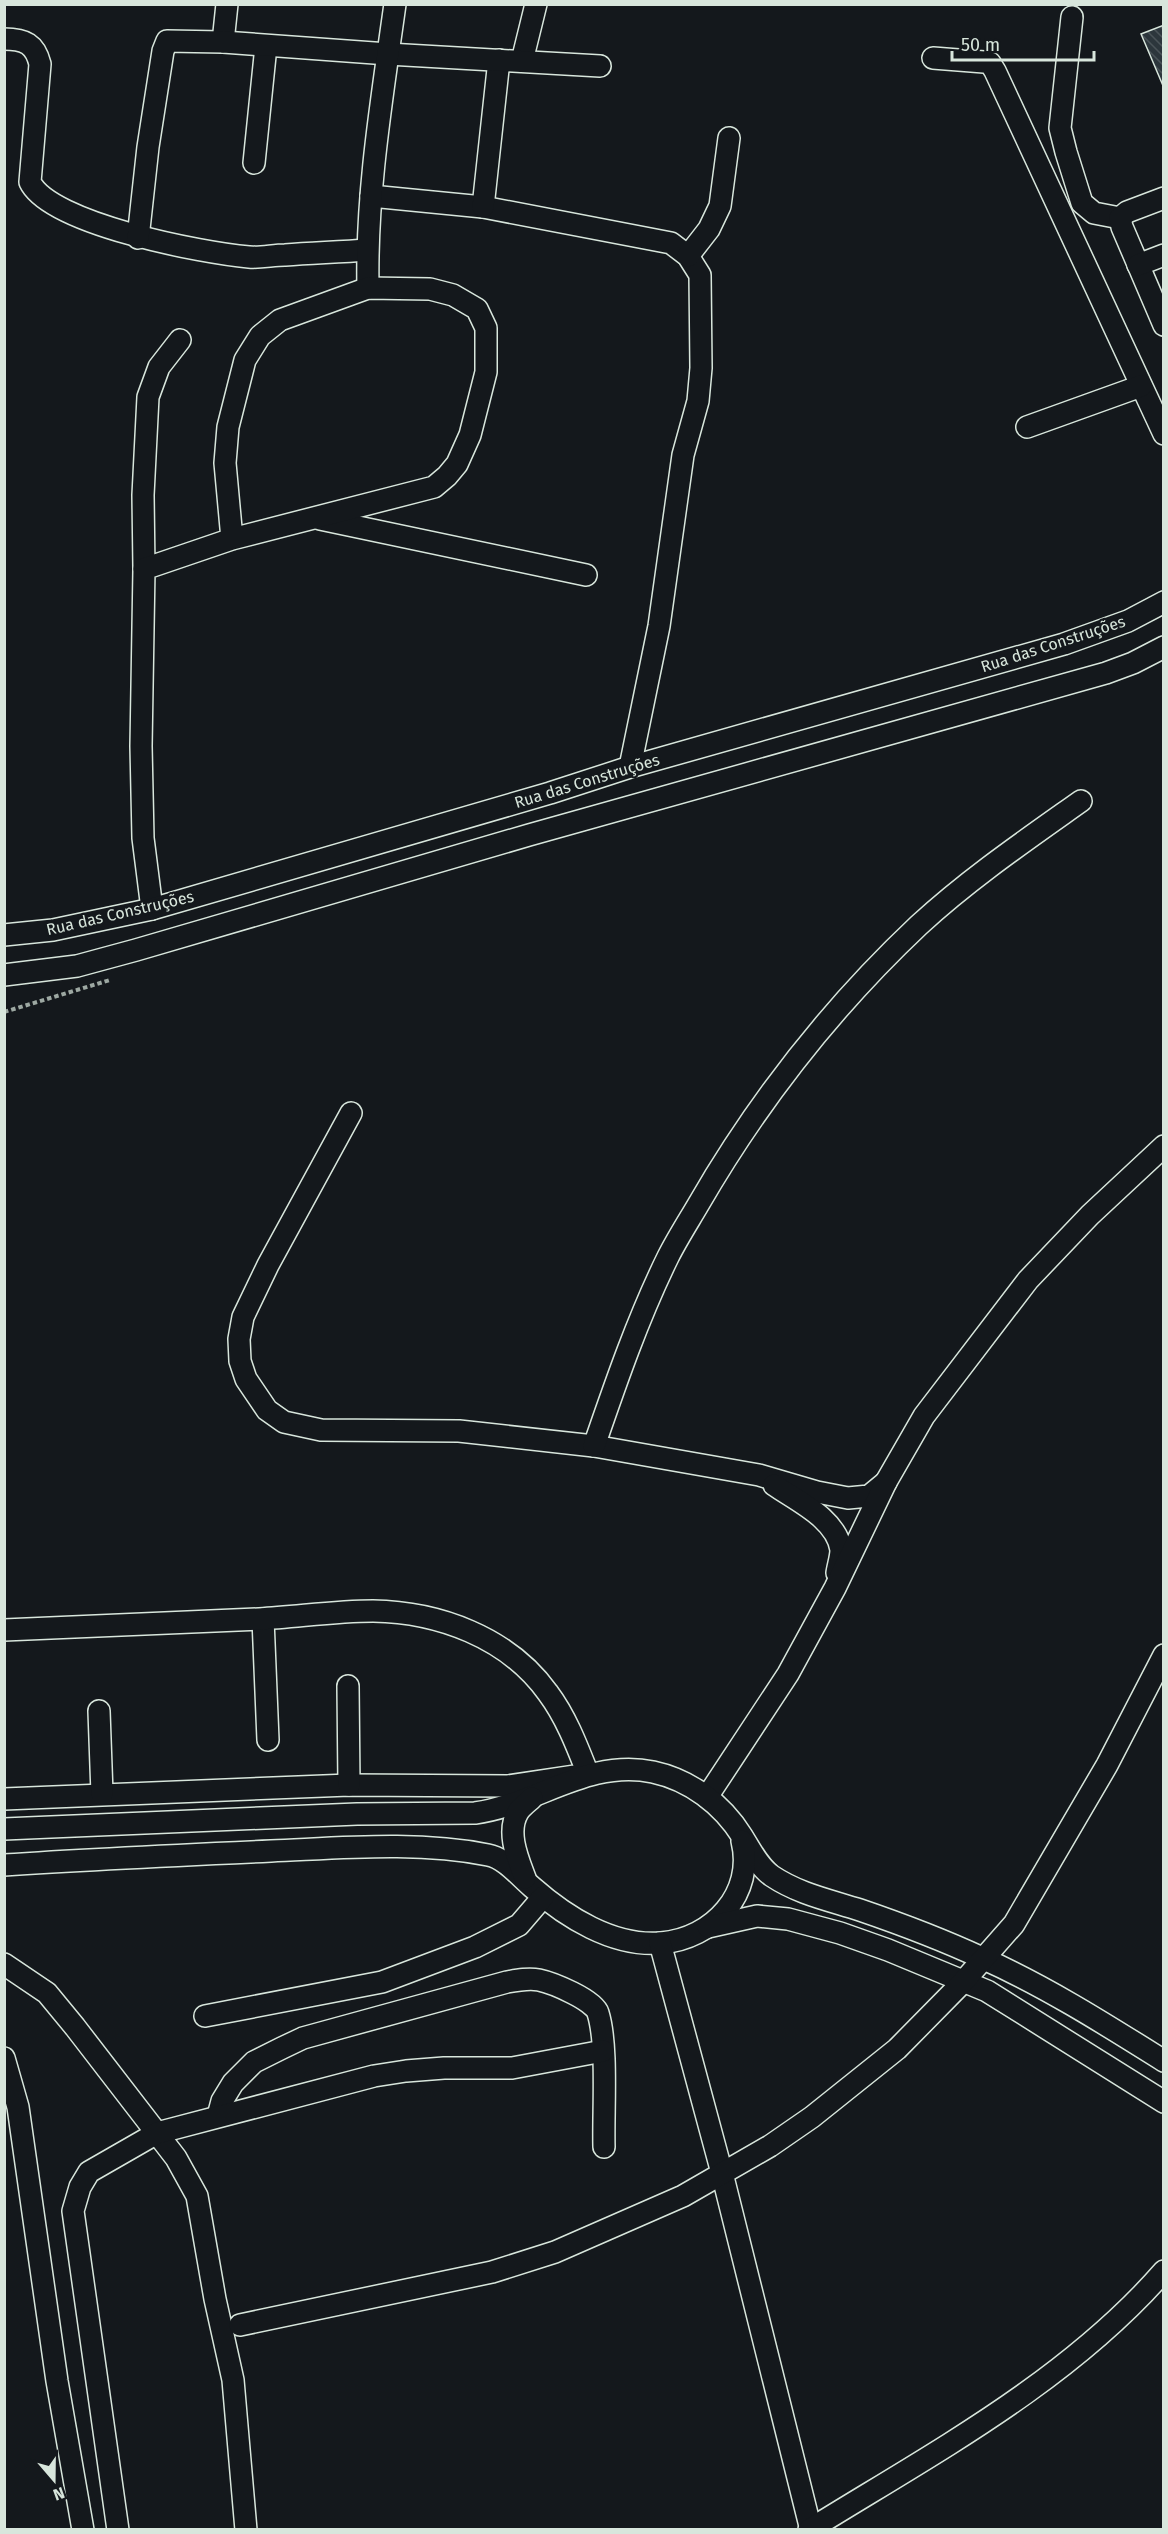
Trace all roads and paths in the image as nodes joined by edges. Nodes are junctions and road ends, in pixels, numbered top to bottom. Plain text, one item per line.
1 (227, 4) edge
2 (395, 4) edge
3 (536, 4) edge
4 (1072, 17) dead end
5 (4, 39) edge
6 (222, 42) junction
7 (266, 46) junction
8 (388, 54) junction
9 (933, 58) dead end
10 (499, 60) junction
11 (522, 61) junction
12 (600, 66) dead end
13 (729, 138) dead end
14 (254, 163) dead end
15 (371, 196) junction
16 (1164, 198) edge
17 (483, 207) junction
18 (1120, 218) junction
19 (138, 238) junction
20 (367, 250) junction
21 (1164, 255) edge
22 (688, 256) junction
23 (1138, 266) junction
24 (368, 288) junction
25 (1162, 319) edge
26 (180, 340) dead end
27 (1141, 386) junction
28 (1027, 427) dead end
29 (1164, 434) edge
30 (313, 518) junction
31 (232, 539) junction
32 (144, 569) junction
33 (586, 575) dead end
34 (1164, 602) edge
35 (1164, 647) edge
36 (630, 767) junction
37 (1081, 801) dead end
38 (152, 909) junction
39 (4, 936) edge
40 (4, 975) edge
41 (78, 989) dead end
42 (4, 1012) edge
43 (351, 1113) dead end
44 (1164, 1146) edge
45 (594, 1446) junction
46 (759, 1475) junction
47 (886, 1482) junction
48 (835, 1588) junction
49 (263, 1619) junction
50 (4, 1630) edge
51 (1164, 1655) edge
52 (348, 1686) dead end
53 (99, 1711) dead end
54 (268, 1740) dead end
55 (588, 1774) junction
56 (349, 1785) junction
57 (102, 1794) junction
58 (707, 1797) junction
59 (533, 1798) junction
60 (4, 1799) edge
61 (736, 1827) junction
62 (4, 1829) edge
63 (4, 1865) edge
64 (526, 1882) junction
65 (543, 1897) junction
66 (708, 1927) junction
67 (660, 1943) junction
68 (983, 1958) junction
69 (4, 1964) edge
70 (963, 1982) junction
71 (205, 2016) dead end
72 (603, 2051) junction
73 (4, 2058) edge
74 (1164, 2061) edge
75 (1164, 2102) edge
76 (219, 2116) junction
77 (158, 2133) junction
78 (604, 2147) dead end
79 (722, 2173) junction
80 (1164, 2271) edge
81 (240, 2325) dead end
82 (83, 2529) edge
83 (118, 2529) edge
84 (246, 2529) edge
85 (810, 2529) edge

1 - 6 street
2 - 8 street
3 - 11 street
4 - 18 street
5 - 19 street
6 - 7 street
6 - 19 street
7 - 8 street
7 - 14 street
8 - 10 street
8 - 15 street
9 - 27 street
10 - 11 street
10 - 17 street
11 - 12 street
13 - 22 street
15 - 17 street
15 - 20 street
16 - 18 street
17 - 22 street
18 - 23 street
19 - 20 street
20 - 24 street
21 - 23 street
22 - 36 street
23 - 25 street
24 - 30 street
24 - 31 street
26 - 32 street
27 - 28 street
27 - 29 street
30 - 31 street
30 - 33 street
31 - 32 street
32 - 38 street
34 - 36 street, Rua das Construções
35 - 40 street
36 - 38 street, Rua das Construções
37 - 45 street
38 - 39 street, Rua das Construções
41 - 42 path
43 - 45 street
44 - 47 street
45 - 46 street
46 - 47 street
46 - 48 street
47 - 48 street
48 - 58 street
49 - 50 street
49 - 54 street
49 - 55 street
51 - 68 street
52 - 56 street
53 - 57 street
55 - 56 street
55 - 58 street
55 - 59 street
56 - 57 street
57 - 60 street
58 - 61 street
59 - 62 street
59 - 64 street
61 - 66 street
61 - 68 street
63 - 64 street
64 - 65 street
65 - 67 street
65 - 71 street
66 - 67 street
66 - 70 street
67 - 79 street
68 - 70 street
68 - 74 street
69 - 77 street
70 - 75 street
70 - 79 street
72 - 76 street
72 - 76 street
72 - 78 street
73 - 82 street
76 - 77 street
77 - 83 street
77 - 84 street
79 - 81 street
79 - 85 street
80 - 85 street

